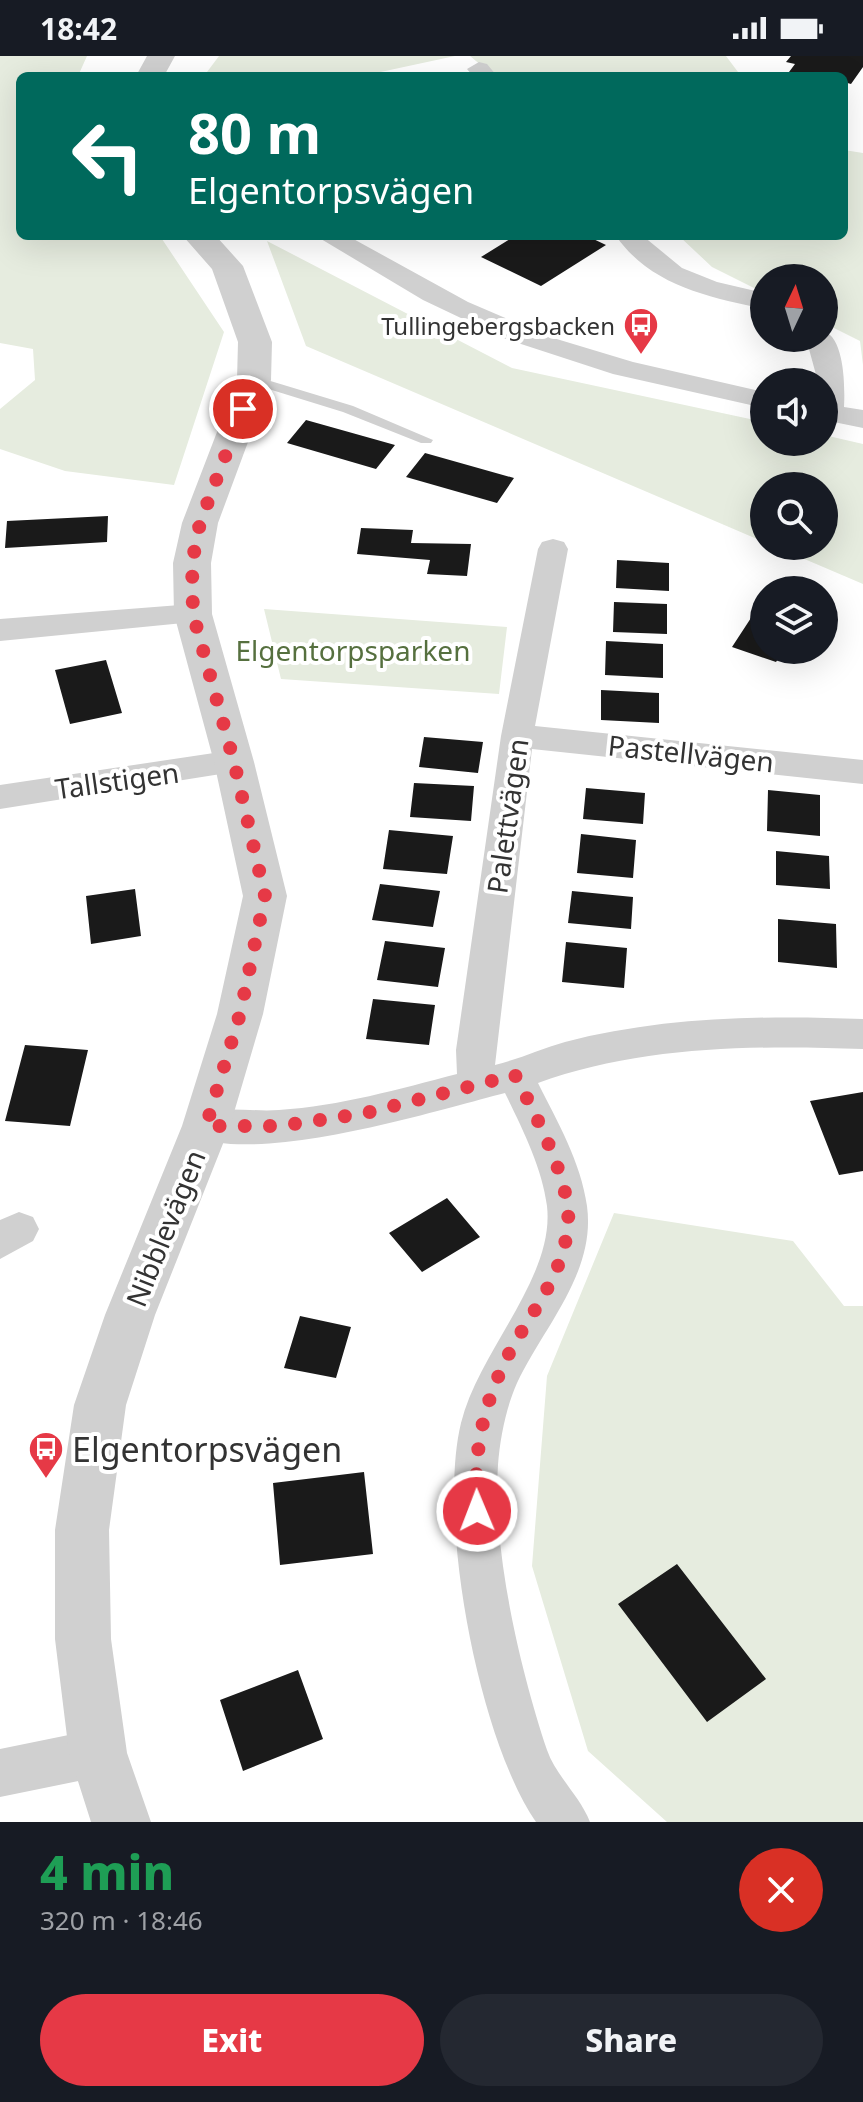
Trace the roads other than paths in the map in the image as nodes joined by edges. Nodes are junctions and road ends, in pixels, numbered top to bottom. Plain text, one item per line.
1 (203, 240) edge
2 (336, 240) edge
3 (633, 240) edge
4 (750, 298) edge
5 (254, 380) junction
6 (750, 397) edge
7 (838, 414) edge
8 (863, 419) edge
9 (426, 440) dead end
10 (553, 549) dead end
11 (193, 614) junction
12 (0, 630) edge
13 (518, 736) junction
14 (234, 762) junction
15 (863, 772) edge
16 (0, 797) edge
17 (863, 1034) edge
18 (496, 1079) junction
19 (206, 1126) junction
20 (98, 1753) junction
21 (0, 1773) edge
22 (121, 1822) edge
23 (566, 1822) edge

1 - 5 street, Nibblevägen
2 - 6 street
3 - 4 street
5 - 9 lane
5 - 11 street, Nibblevägen
7 - 8 street
10 - 13 street, Palettvägen
11 - 12 street
11 - 14 street, Nibblevägen
13 - 15 street, Pastellvägen
13 - 18 street, Palettvägen
14 - 16 street, Tallstigen
14 - 19 street, Nibblevägen
17 - 18 street
18 - 19 street
18 - 23 street
19 - 20 street, Nibblevägen
20 - 21 street
20 - 22 street, Nibblevägen

